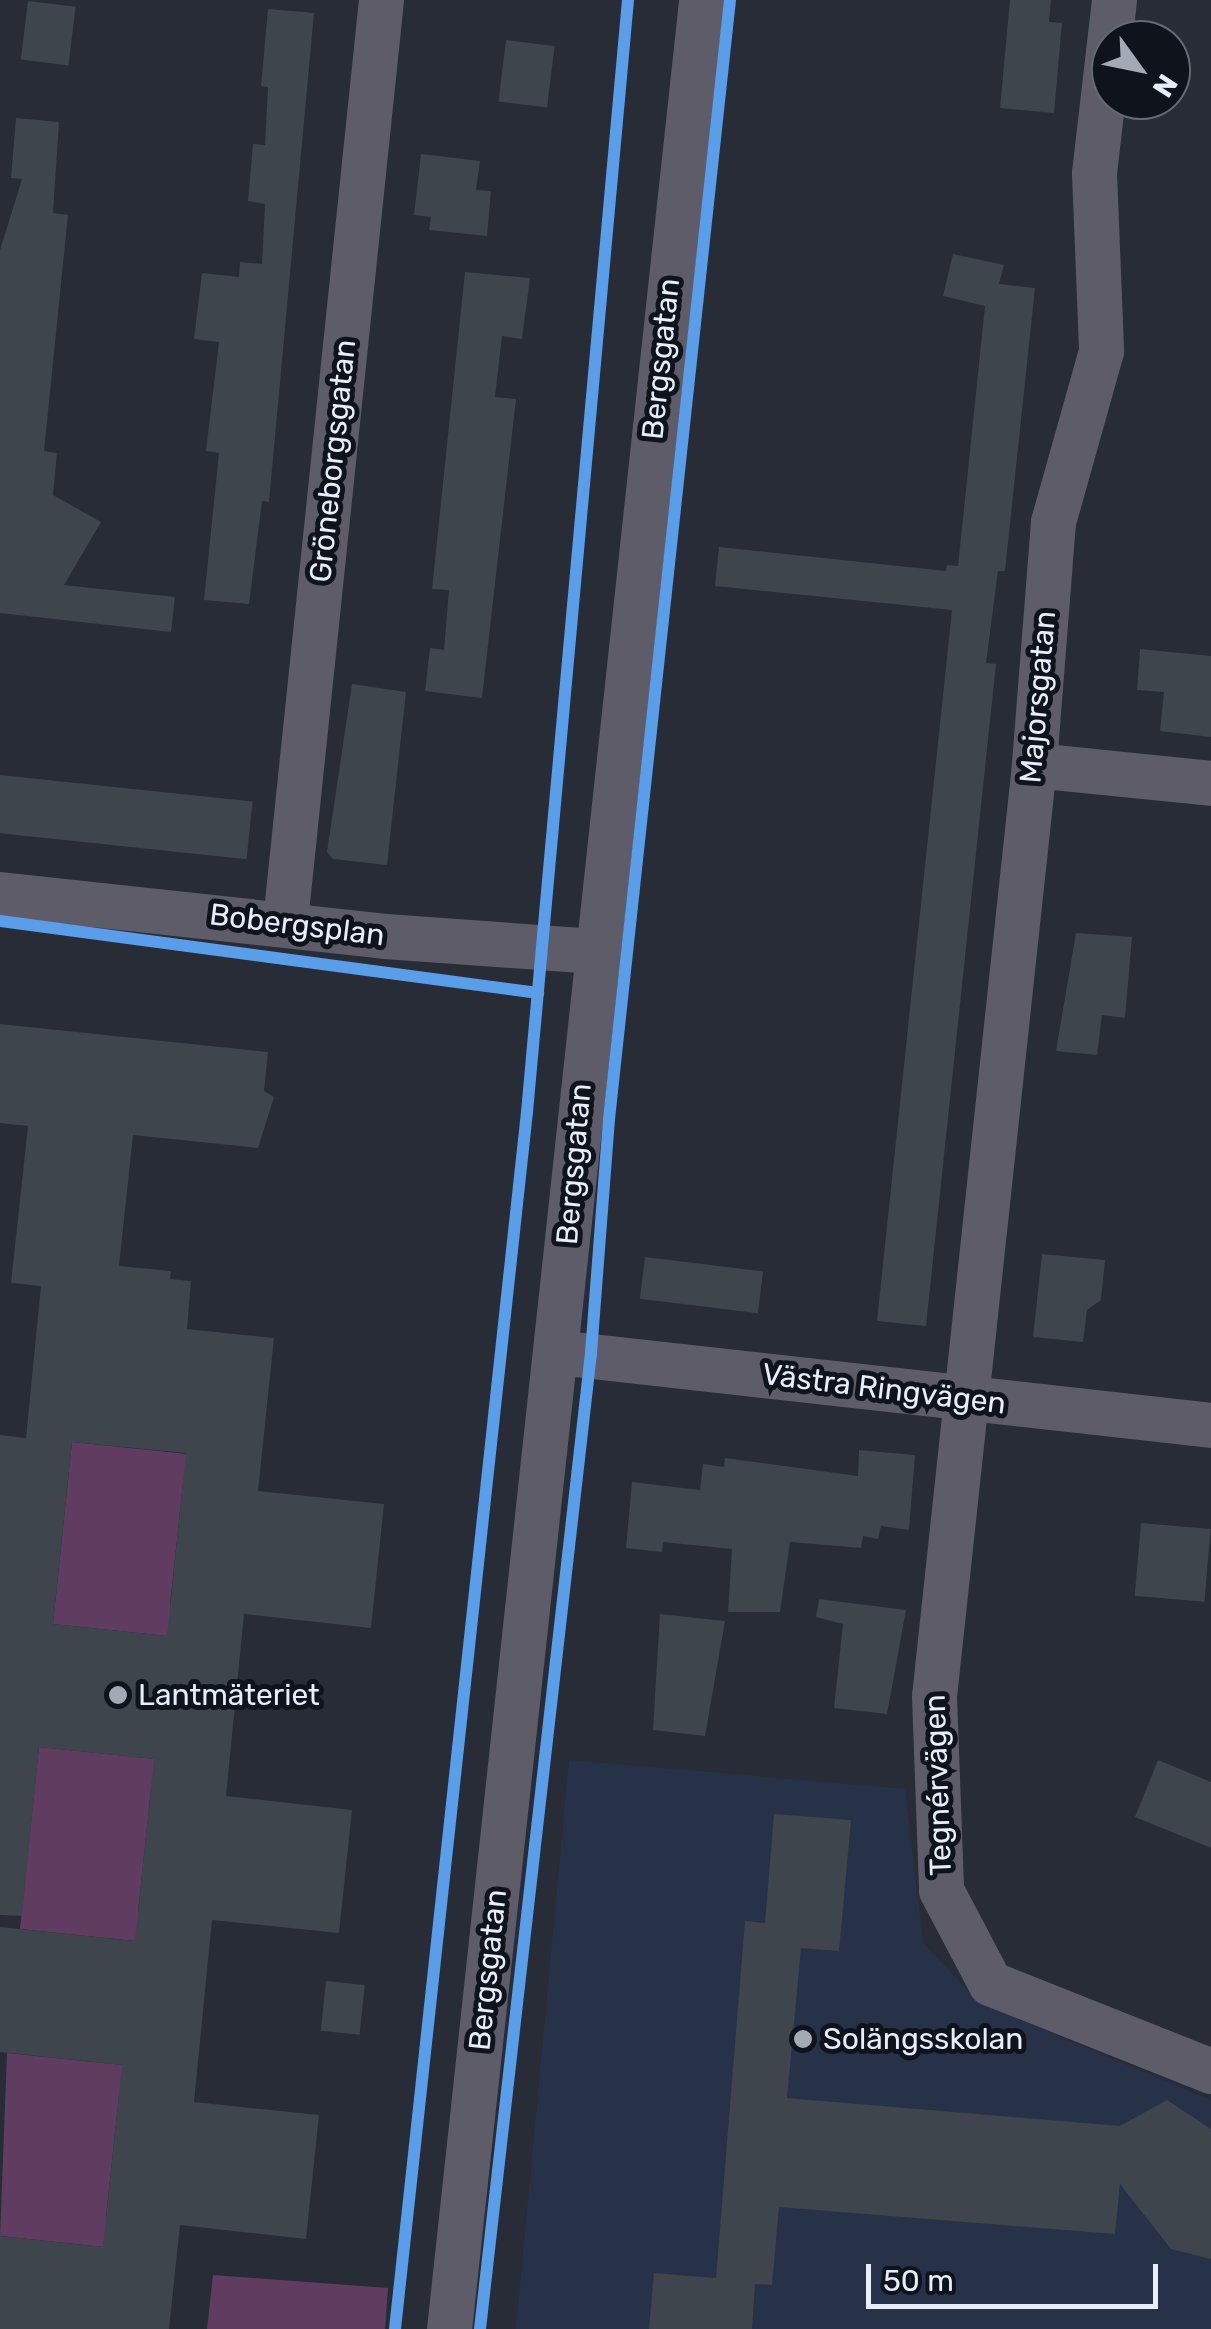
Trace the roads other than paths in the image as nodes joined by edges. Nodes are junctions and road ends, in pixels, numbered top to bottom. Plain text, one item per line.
1 (381, 0) edge
2 (702, 0) edge
3 (1114, 0) edge
4 (1034, 766) junction
5 (1211, 783) edge
6 (0, 894) edge
7 (285, 921) junction
8 (594, 951) junction
9 (556, 1352) junction
10 (961, 1399) junction
11 (1211, 1425) edge
12 (1211, 2071) edge
13 (449, 2329) edge

1 - 7 street, Gröneborgsgatan
2 - 8 street, Bergsgatan
3 - 4 street, Majorsgatan
4 - 5 street
4 - 10 street, Majorsgatan
6 - 7 street, Bobergsplan
7 - 8 street, Bobergsplan
8 - 9 street, Bergsgatan
9 - 10 street, Västra Ringvägen
9 - 13 street, Bergsgatan
10 - 11 street, Västra Ringvägen
10 - 12 street, Tegnérvägen

